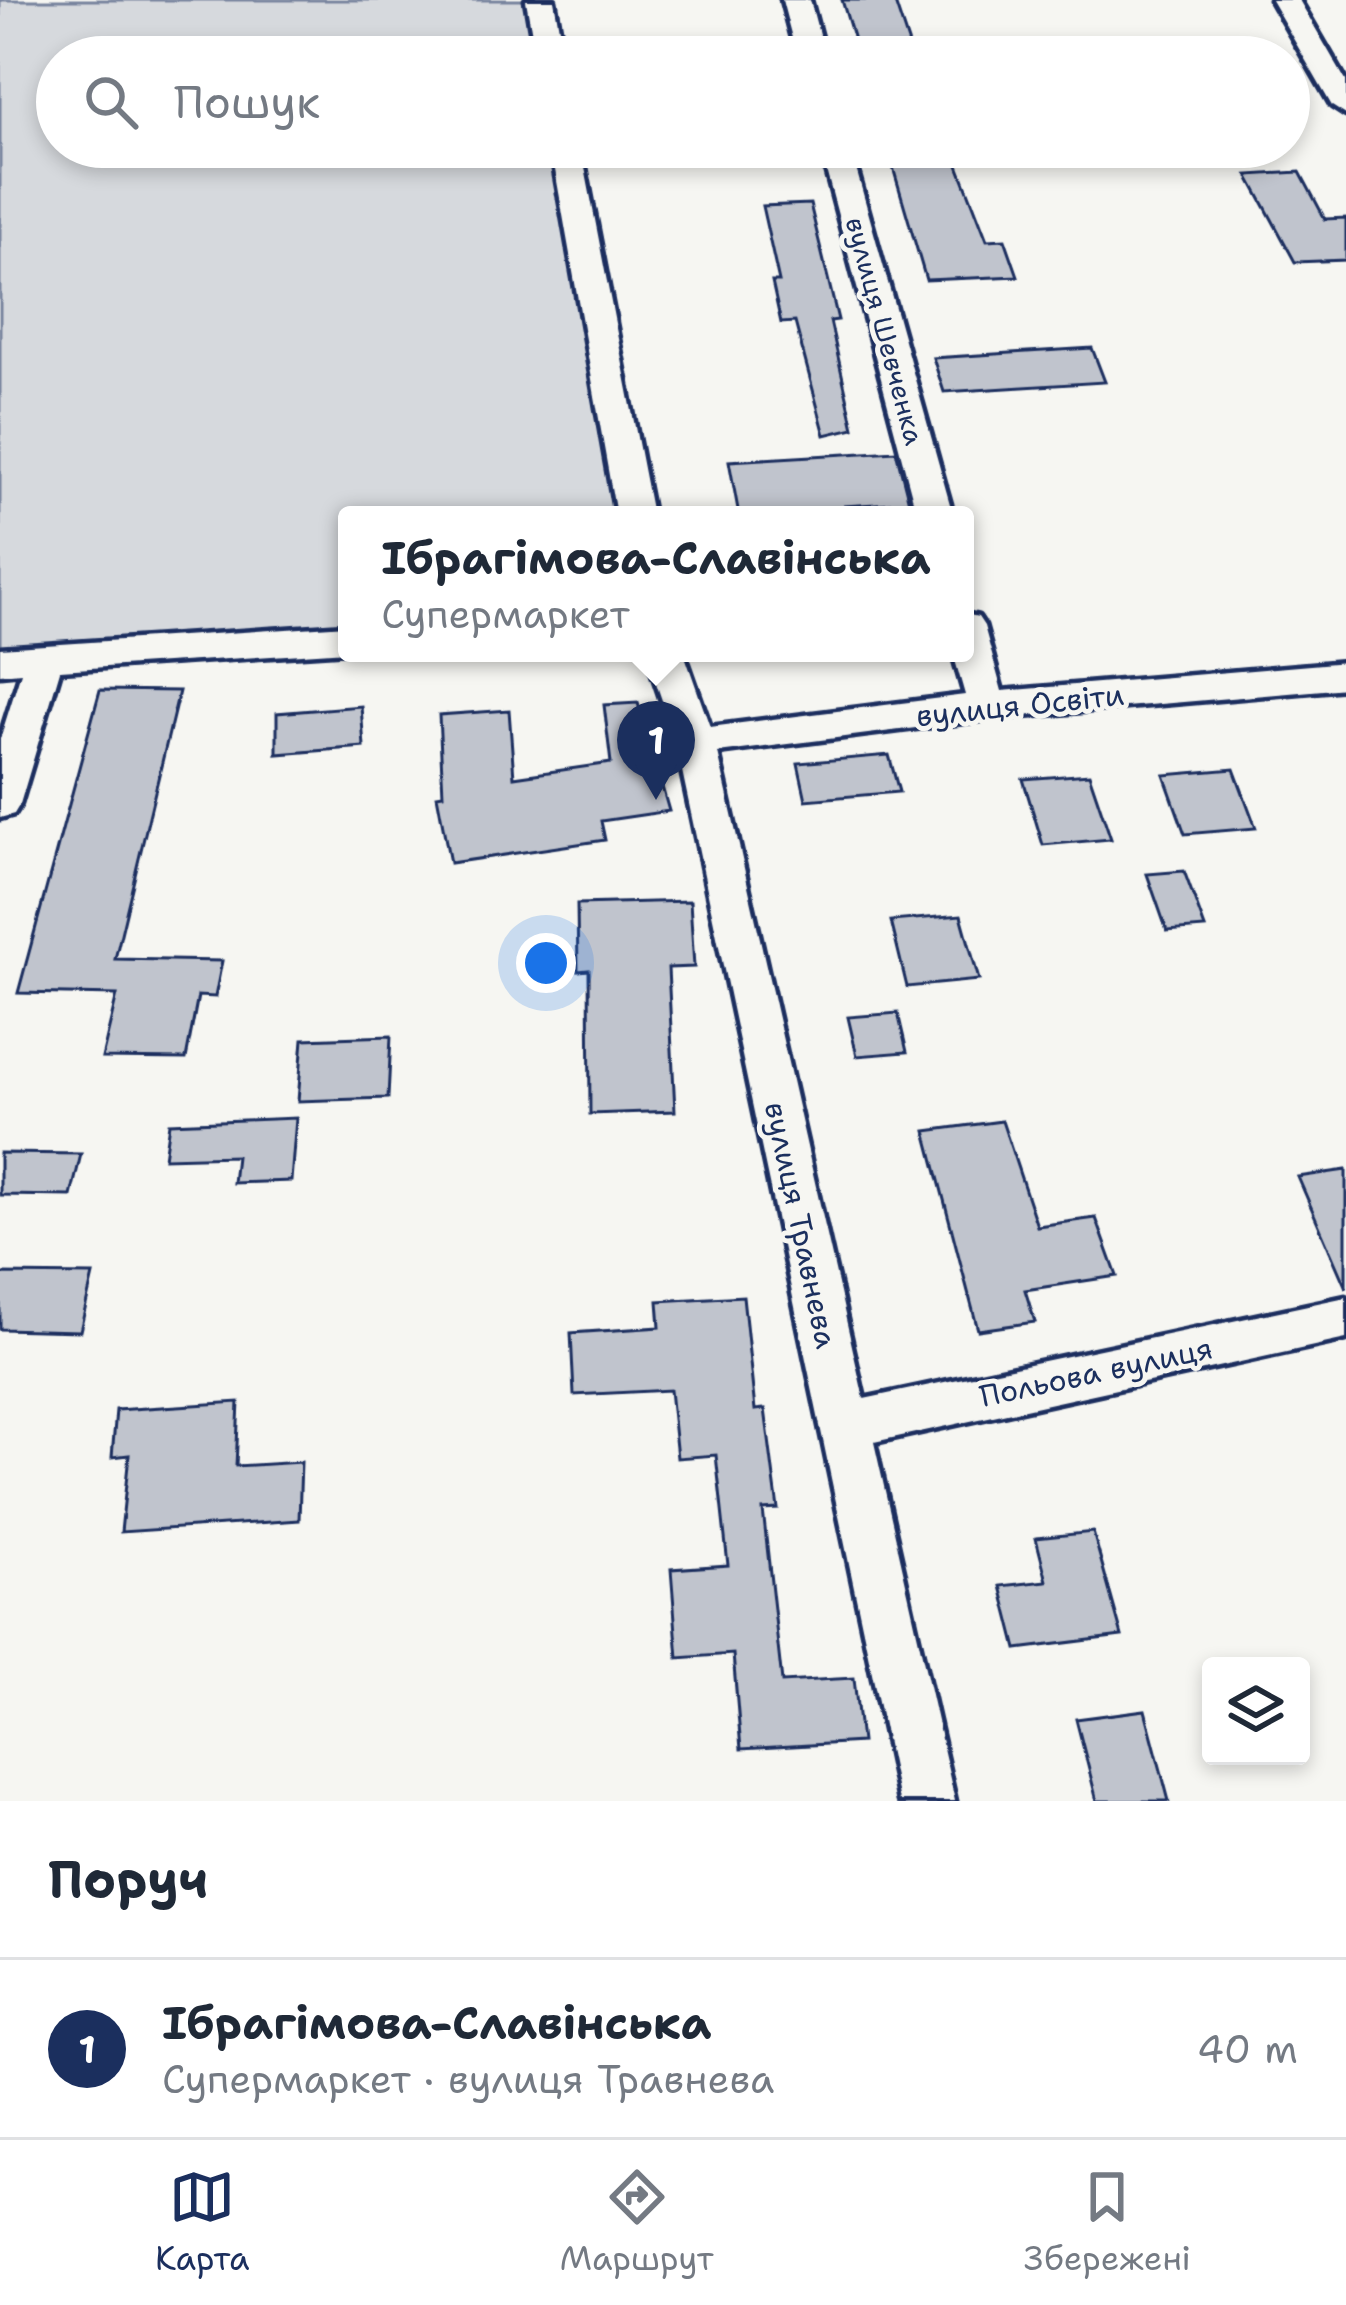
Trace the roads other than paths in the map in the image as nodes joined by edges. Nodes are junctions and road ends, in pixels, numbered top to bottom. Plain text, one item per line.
1 (540, 0) edge
2 (796, 0) edge
3 (1285, 0) edge
4 (546, 36) edge
5 (805, 36) edge
6 (1306, 36) edge
7 (1310, 43) edge
8 (1346, 106) edge
9 (570, 168) edge
10 (842, 168) edge
11 (632, 506) edge
12 (933, 506) edge
13 (338, 639) edge
14 (44, 658) junction
15 (974, 659) edge
16 (0, 661) edge
17 (667, 662) edge
18 (1346, 675) edge
19 (987, 706) junction
20 (696, 742) junction
21 (0, 804) edge
22 (1346, 1318) edge
23 (845, 1426) junction
24 (927, 1801) edge

1 - 4 street
2 - 5 street
3 - 6 street
7 - 8 street
9 - 11 street
10 - 12 street, вулиця Шевченка
13 - 14 street
14 - 16 street
14 - 21 street
15 - 19 street
17 - 20 street, вулиця Травнева
18 - 19 street, вулиця Освіти
19 - 20 street, вулиця Освіти
20 - 23 street, вулиця Травнева
22 - 23 street, Польова вулиця
23 - 24 street, вулиця Травнева

